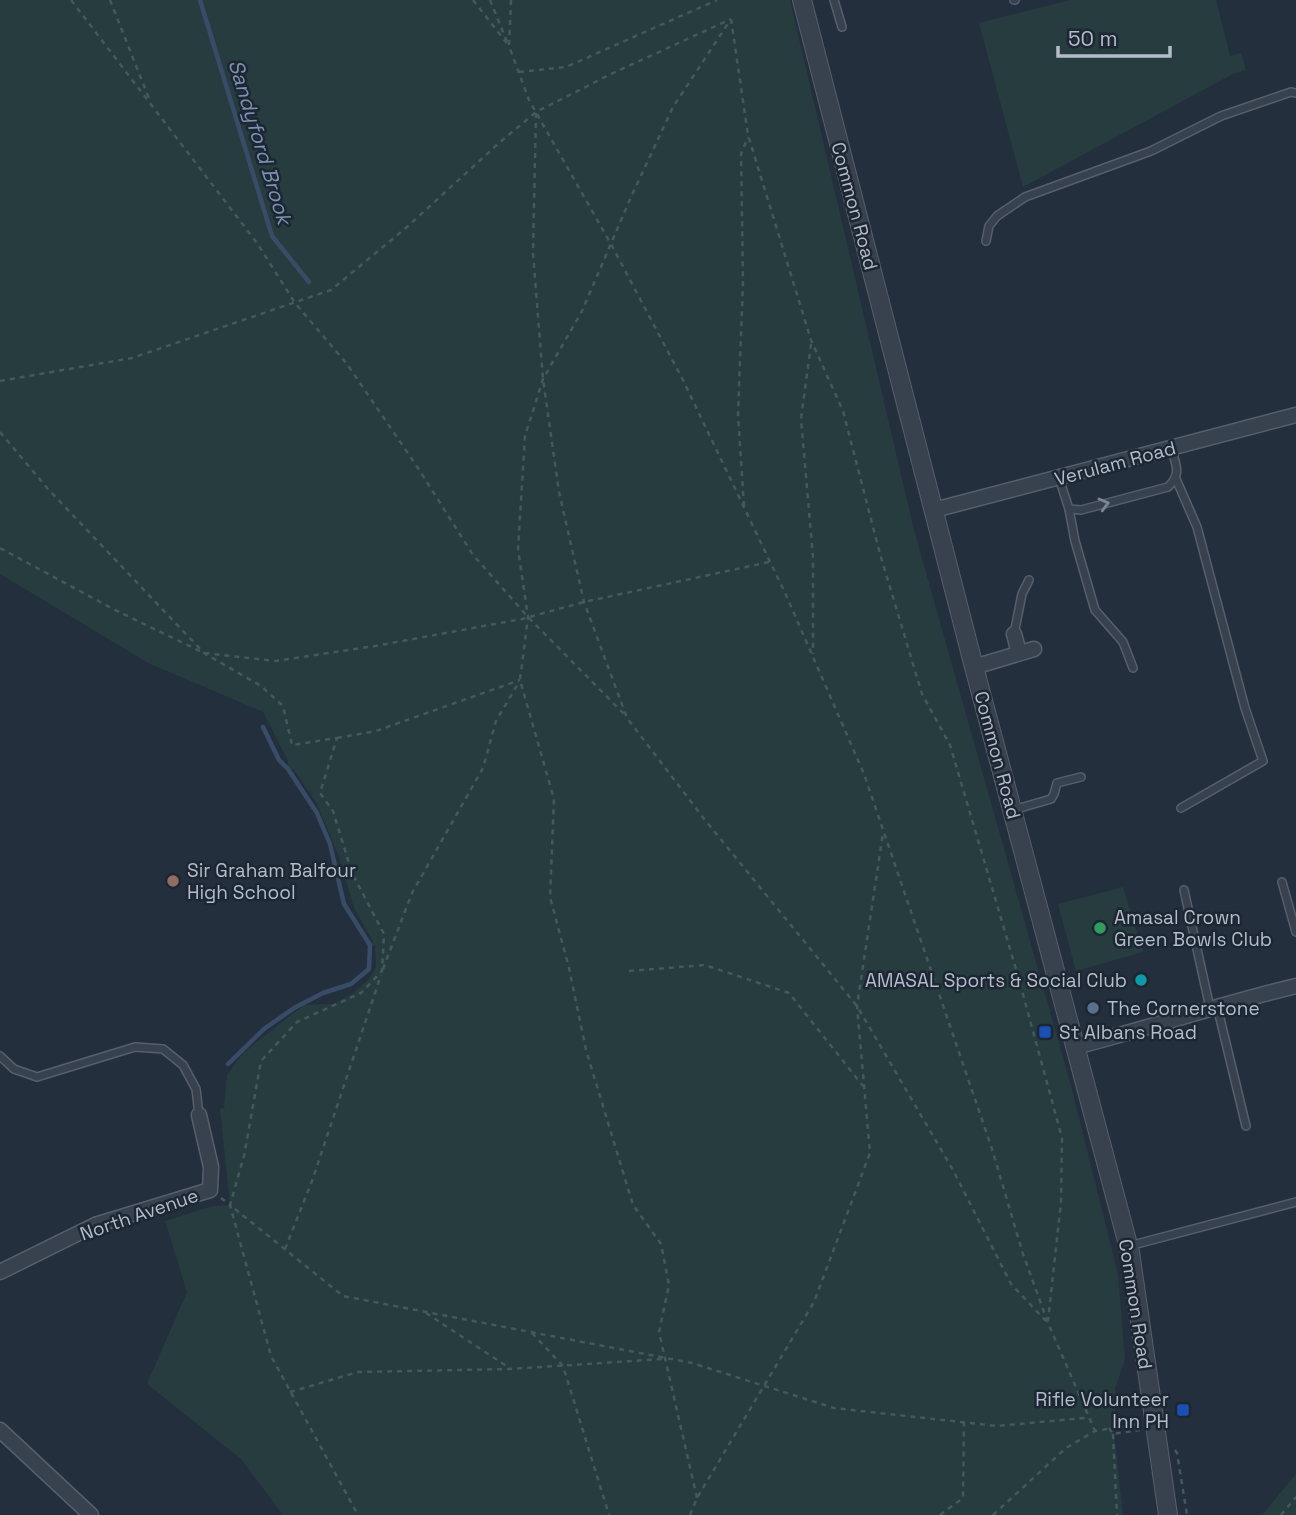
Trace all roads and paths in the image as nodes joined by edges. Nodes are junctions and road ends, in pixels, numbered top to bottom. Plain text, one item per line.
1 (71, 0) edge
2 (110, 0) edge
3 (473, 0) edge
4 (490, 0) edge
5 (510, 0) edge
6 (718, 0) edge
7 (802, 0) edge
8 (834, 0) edge
9 (731, 19) junction
10 (842, 27) dead end
11 (509, 46) junction
12 (519, 72) junction
13 (1296, 93) edge
14 (153, 107) junction
15 (536, 112) junction
16 (748, 135) junction
17 (986, 241) dead end
18 (612, 246) junction
19 (295, 303) junction
20 (811, 340) junction
21 (543, 379) junction
22 (0, 381) edge
23 (1296, 415) edge
24 (0, 432) edge
25 (1171, 448) junction
26 (1059, 478) junction
27 (1176, 480) junction
28 (1069, 509) junction
29 (744, 510) junction
30 (933, 510) junction
31 (0, 548) edge
32 (769, 562) junction
33 (1029, 580) dead end
34 (584, 602) junction
35 (528, 617) junction
36 (1014, 634) joint
37 (1034, 649) dead end
38 (204, 653) junction
39 (1019, 653) junction
40 (813, 658) junction
41 (974, 667) junction
42 (1133, 668) dead end
43 (520, 680) junction
44 (627, 718) junction
45 (337, 738) junction
46 (1081, 777) dead end
47 (1181, 808) dead end
48 (1012, 811) junction
49 (884, 830) junction
50 (1282, 882) dead end
51 (1184, 890) dead end
52 (1296, 932) edge
53 (382, 971) junction
54 (629, 971) dead end
55 (1296, 986) edge
56 (857, 1006) junction
57 (1214, 1007) junction
58 (1074, 1047) junction
59 (0, 1056) edge
60 (864, 1088) junction
61 (199, 1115) joint
62 (1247, 1126) dead end
63 (209, 1190) junction
64 (1296, 1202) edge
65 (230, 1205) junction
66 (1129, 1247) junction
67 (285, 1249) junction
68 (0, 1272) edge
69 (423, 1311) junction
70 (1048, 1323) junction
71 (532, 1332) junction
72 (665, 1358) junction
73 (563, 1366) junction
74 (511, 1369) junction
75 (763, 1386) junction
76 (290, 1392) junction
77 (1086, 1417) junction
78 (964, 1423) junction
79 (1155, 1425) junction
80 (1109, 1428) junction
81 (0, 1430) edge
82 (1095, 1431) junction
83 (1113, 1434) junction
84 (1296, 1497) edge
85 (697, 1498) junction
86 (91, 1515) edge
87 (358, 1515) edge
88 (609, 1515) edge
89 (690, 1515) edge
90 (940, 1515) edge
91 (993, 1515) edge
92 (1117, 1515) edge
93 (1168, 1515) edge
94 (1281, 1515) edge

1 - 14 path
2 - 14 path
3 - 11 path
4 - 11 path
5 - 11 path
6 - 12 path
7 - 30 street, Common Road
8 - 10 lane
9 - 15 path
9 - 16 path
9 - 18 path
11 - 12 path
12 - 15 path
13 - 17 lane
14 - 19 path
15 - 18 path
15 - 19 path
15 - 21 path
16 - 20 path
16 - 29 path
18 - 21 path
18 - 29 path
19 - 22 path
19 - 35 path
20 - 40 path
20 - 70 path
21 - 34 path
21 - 35 path
23 - 25 street, Verulam Road
24 - 38 path
25 - 26 street, Verulam Road
25 - 27 lane
26 - 28 lane
26 - 30 street, Verulam Road
28 -> 27 lane
27 - 47 lane
28 - 42 lane
29 - 32 path
30 - 41 street, Common Road
31 - 38 path
32 - 34 path
32 - 40 path
33 - 36 lane
34 - 35 path
34 - 44 path
35 - 38 path
35 - 43 path
35 - 44 path
36 - 39 street
37 - 39 street
38 - 45 path
39 - 41 street
40 - 49 path
41 - 48 street, Common Road
43 - 45 path
43 - 53 path
43 - 72 path
44 - 56 path
45 - 53 path
46 - 48 lane
48 - 58 street, Common Road
49 - 56 path
49 - 70 path
50 - 52 lane
51 - 57 lane
53 - 65 path
53 - 67 path
54 - 60 path
55 - 57 street
56 - 60 path
56 - 70 path
57 - 58 street
57 - 62 lane
58 - 66 street, Common Road
59 - 61 lane
60 - 75 path
61 - 63 street, North Avenue
63 - 65 path
63 - 68 street, North Avenue
64 - 66 lane
65 - 67 path
65 - 76 path
66 - 79 street, Common Road
67 - 69 path
69 - 71 path
69 - 74 path
70 - 77 path
71 - 72 path
71 - 73 path
72 - 73 path
72 - 75 path
72 - 85 path
73 - 74 path
73 - 88 path
74 - 76 path
75 - 78 path
75 - 85 path
76 - 87 path
77 - 78 path
77 - 82 path
78 - 90 path
79 - 80 path
79 - 83 path
79 - 93 street, Common Road
80 - 82 path
80 - 83 path
81 - 86 street
82 - 91 path
83 - 92 path
84 - 94 path
85 - 89 path

